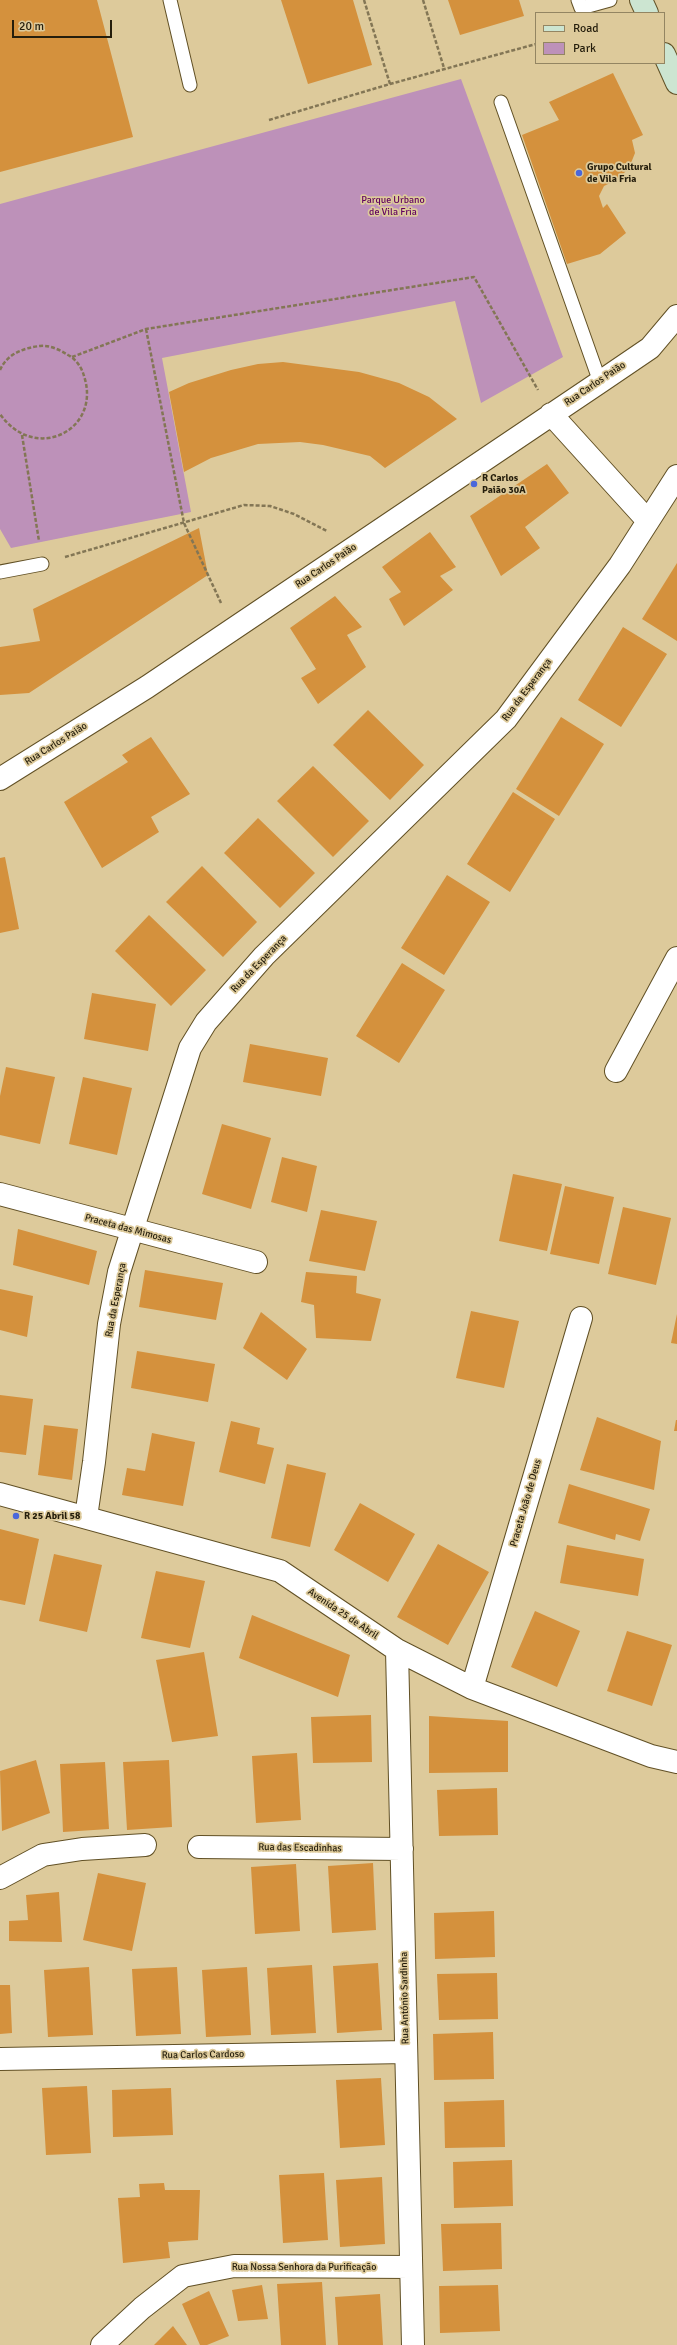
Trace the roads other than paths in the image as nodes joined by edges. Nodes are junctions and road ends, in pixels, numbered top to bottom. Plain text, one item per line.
1 (170, 0) edge
2 (578, 0) edge
3 (610, 0) edge
4 (641, 0) edge
5 (647, 12) edge
6 (665, 56) edge
7 (677, 83) edge
8 (190, 85) dead end
9 (501, 102) dead end
10 (677, 316) edge
11 (677, 342) edge
12 (650, 348) junction
13 (600, 382) junction
14 (551, 414) junction
15 (677, 476) edge
16 (648, 521) junction
17 (42, 564) road end
18 (0, 572) edge
19 (0, 779) edge
20 (677, 958) edge
21 (616, 1071) dead end
22 (0, 1194) edge
23 (134, 1231) junction
24 (256, 1262) dead end
25 (581, 1318) dead end
26 (0, 1494) edge
27 (86, 1517) junction
28 (397, 1650) junction
29 (472, 1688) junction
30 (677, 1762) edge
31 (145, 1844) dead end
32 (199, 1847) dead end
33 (402, 1849) junction
34 (0, 1878) edge
35 (406, 2052) junction
36 (0, 2059) edge
37 (411, 2266) junction
38 (102, 2345) edge
39 (413, 2345) edge

1 - 8 lane
2 - 3 lane
4 - 5 main road
6 - 7 main road
9 - 13 lane
10 - 12 street, Rua Carlos Paião
11 - 12 street, Rua Carlos Paião
12 - 13 street, Rua Carlos Paião
13 - 14 street, Rua Carlos Paião
14 - 16 street
14 - 19 street, Rua Carlos Paião
15 - 16 street, Rua da Esperança
16 - 23 street, Rua da Esperança
17 - 18 lane
20 - 21 street
22 - 23 street, Praceta das Mimosas
23 - 24 street, Praceta das Mimosas
23 - 27 street, Rua da Esperança
25 - 29 street, Praceta João de Deus
26 - 27 street, Avenida 25 de Abril
27 - 28 street, Avenida 25 de Abril
28 - 29 street, Avenida 25 de Abril
28 - 33 street, Rua António Sardinha
29 - 30 street, Avenida 25 de Abril
31 - 34 street
32 - 33 street, Rua das Escadinhas
33 - 35 street, Rua António Sardinha
35 - 36 street, Rua Carlos Cardoso
35 - 37 street, Rua António Sardinha
37 - 38 street, Rua Nossa Senhora da Purificação
37 - 39 street, Rua António Sardinha

